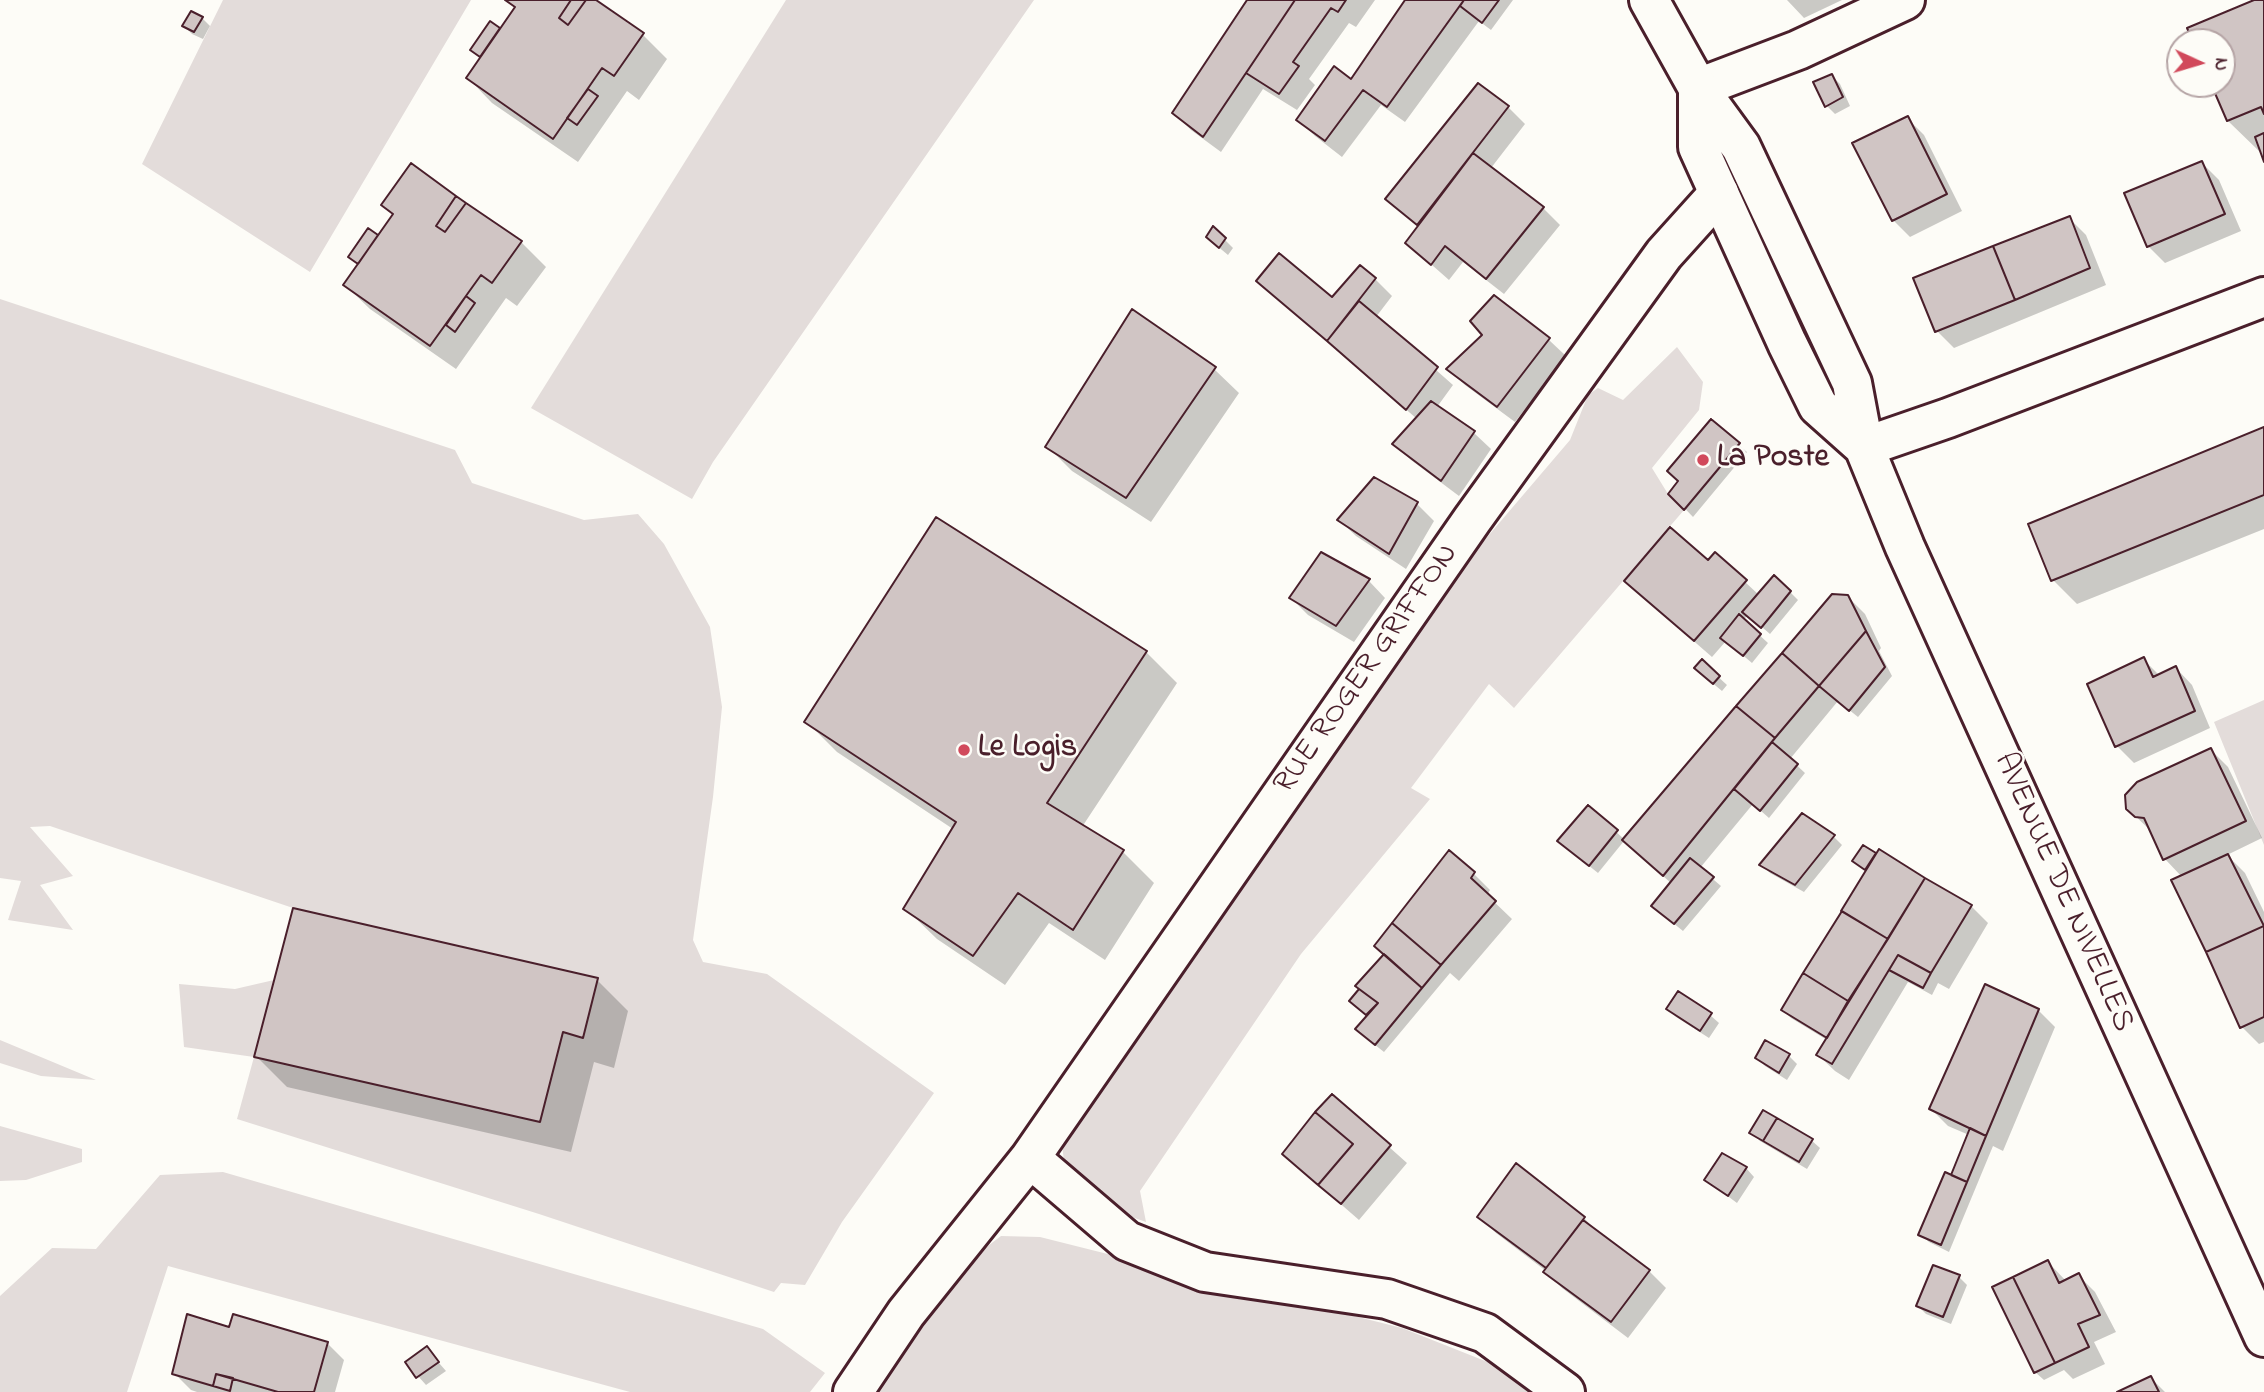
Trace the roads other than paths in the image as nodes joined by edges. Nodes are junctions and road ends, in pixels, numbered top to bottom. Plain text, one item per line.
1 (1649, 0) edge
2 (1905, 0) edge
3 (1698, 88) junction
4 (1719, 193) junction
5 (2264, 297) edge
6 (1864, 447) junction
7 (1031, 1158) junction
8 (2264, 1337) edge
9 (853, 1392) edge
10 (1565, 1392) edge

1 - 3 street
2 - 3 street
3 - 4 street, AVENUE DE NIVELLES
3 - 6 street, AVENUE DE NIVELLES
4 - 6 street, AVENUE DE NIVELLES
4 - 7 street, RUE ROGER GRIFFON
5 - 6 street
6 - 8 street, AVENUE DE NIVELLES
7 - 9 street, RUE ROGER GRIFFON
7 - 10 street

